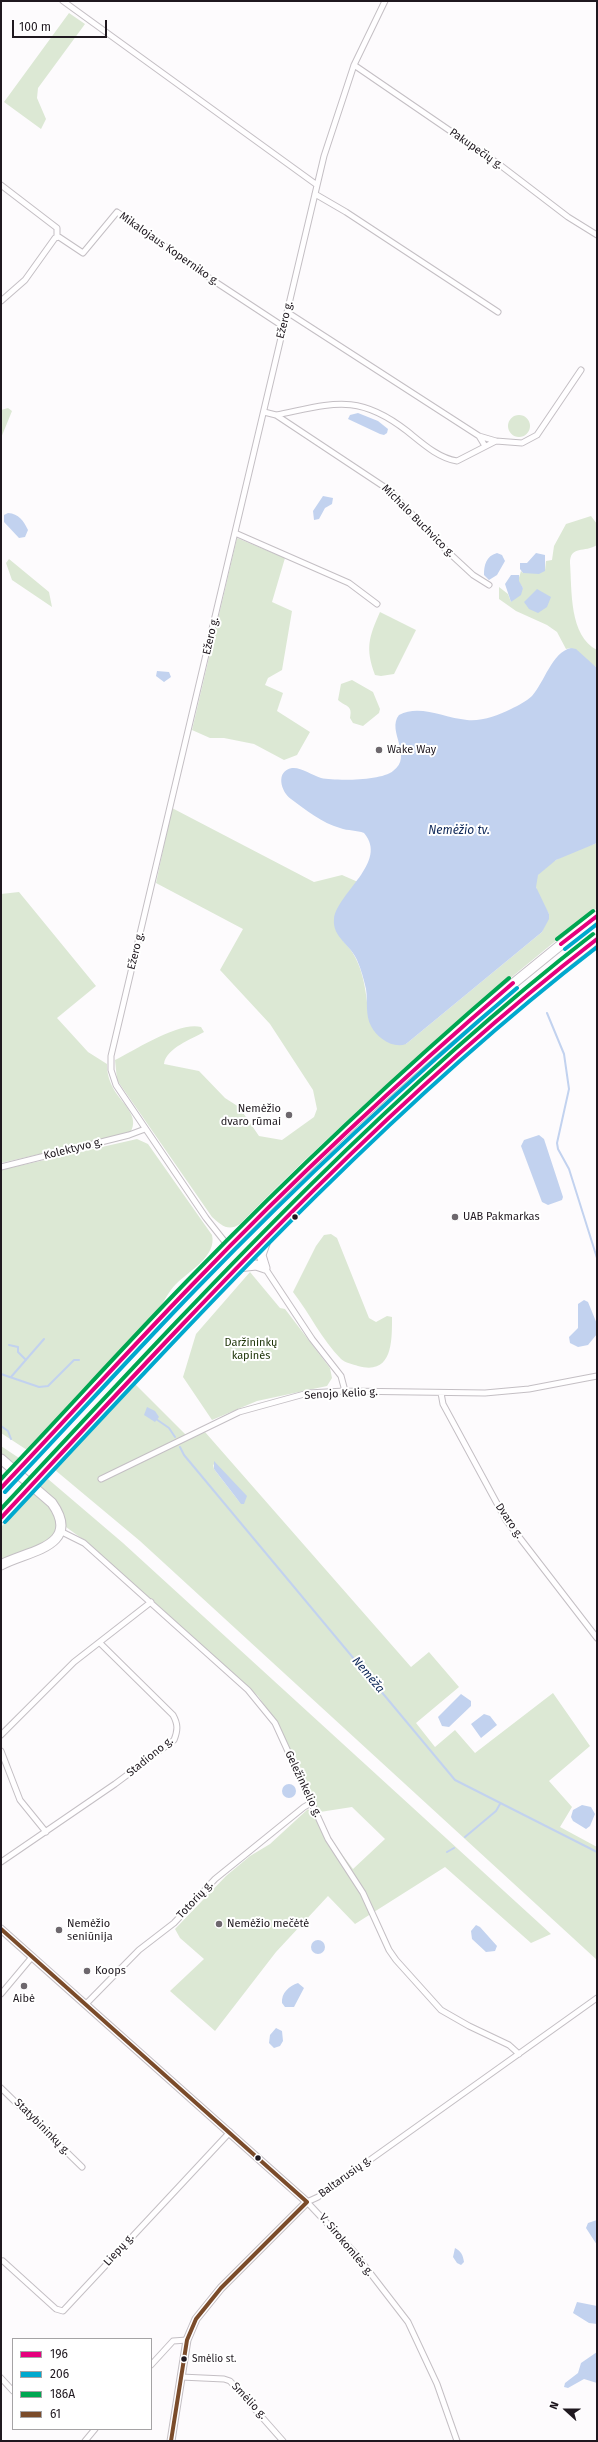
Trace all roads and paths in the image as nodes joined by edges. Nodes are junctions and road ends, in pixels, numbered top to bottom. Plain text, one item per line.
1 (63, 1) edge
2 (385, 1) edge
3 (354, 65) junction
4 (318, 184) junction
5 (1, 185) edge
6 (315, 194) junction
7 (597, 235) edge
8 (57, 237) junction
9 (1, 300) edge
10 (287, 312) junction
11 (498, 312) dead end
12 (284, 327) junction
13 (581, 370) dead end
14 (264, 412) junction
15 (276, 415) junction
16 (479, 436) junction
17 (496, 441) junction
18 (485, 446) junction
19 (235, 533) junction
20 (489, 585) dead end
21 (377, 604) dead end
22 (597, 916) edge
23 (597, 939) edge
24 (144, 1129) junction
25 (1, 1167) edge
26 (268, 1236) junction
27 (229, 1247) junction
28 (236, 1268) junction
29 (265, 1268) junction
30 (597, 1376) edge
31 (345, 1391) junction
32 (441, 1393) junction
33 (1, 1459) edge
34 (101, 1479) dead end
35 (1, 1488) edge
36 (1, 1518) edge
37 (60, 1531) junction
38 (1, 1565) edge
39 (151, 1602) junction
40 (597, 1638) edge
41 (100, 1642) junction
42 (1, 1735) edge
43 (1, 1751) edge
44 (311, 1803) junction
45 (46, 1832) junction
46 (1, 1862) edge
47 (1, 1929) edge
48 (32, 1957) junction
49 (1, 1994) edge
50 (597, 1998) edge
51 (86, 2004) junction
52 (519, 2054) junction
53 (1, 2088) edge
54 (230, 2132) junction
55 (82, 2167) dead end
56 (307, 2202) junction
57 (3, 2261) dead end
58 (187, 2340) junction
59 (152, 2364) edge
60 (181, 2377) junction
61 (1, 2378) edge
62 (12, 2390) edge
63 (94, 2430) edge
64 (85, 2441) edge
65 (171, 2441) edge
66 (283, 2441) edge
67 (457, 2441) edge

1 - 4 street
2 - 3 street, Ežero g.
3 - 4 street, Ežero g.
3 - 7 street, Pakupečių g.
4 - 6 street, Ežero g.
5 - 8 street
6 - 10 street, Ežero g.
6 - 11 street
8 - 9 street
8 - 12 street, Mikalojaus Koperniko g.
10 - 12 street, Ežero g.
10 - 16 street
12 - 14 street, Ežero g.
13 - 17 street
14 - 15 street, Michalo Buchvico g.
14 - 19 street, Ežero g.
15 - 18 street
15 - 20 street, Michalo Buchvico g.
16 - 17 street
16 - 18 street
17 - 18 street
19 - 21 street
19 - 24 street, Ežero g.
22 - 27 highway
23 - 26 highway
24 - 25 street, Kolektyvo g.
24 - 27 street, Ežero g.
26 - 28 highway
26 - 29 highway
27 - 35 highway, bridge
28 - 29 highway
28 - 36 highway, bridge
29 - 31 street
30 - 32 street, Senojo Kelio g.
31 - 32 street, Senojo Kelio g.
31 - 34 street, Senojo Kelio g.
32 - 40 street, Dvaro g.
33 - 37 highway
37 - 38 highway
37 - 39 street, Geležinkelio g.
39 - 41 street
39 - 44 street, Geležinkelio g.
41 - 42 street
41 - 45 street, Stadiono g.
43 - 45 street
44 - 51 street, Totorių g.
44 - 52 street, Geležinkelio g.
45 - 46 street, Stadiono g.
47 - 48 main road, V. Sirokomlės g.
48 - 49 street
48 - 51 main road, V. Sirokomlės g.
50 - 52 street, Baltarusių g.
51 - 54 main road, V. Sirokomlės g.
52 - 56 street, Baltarusių g.
53 - 55 street, Statybininkų g.
54 - 56 main road, V. Sirokomlės g.
54 - 57 street, Liepų g.
56 - 58 main road, Baltarusių g.
56 - 67 street, V. Sirokomlės g.
58 - 59 street
58 - 60 main road, Baltarusių g.
60 - 65 main road, Baltarusių g.
60 - 66 street, Smėlio g.
61 - 62 street
63 - 64 street

